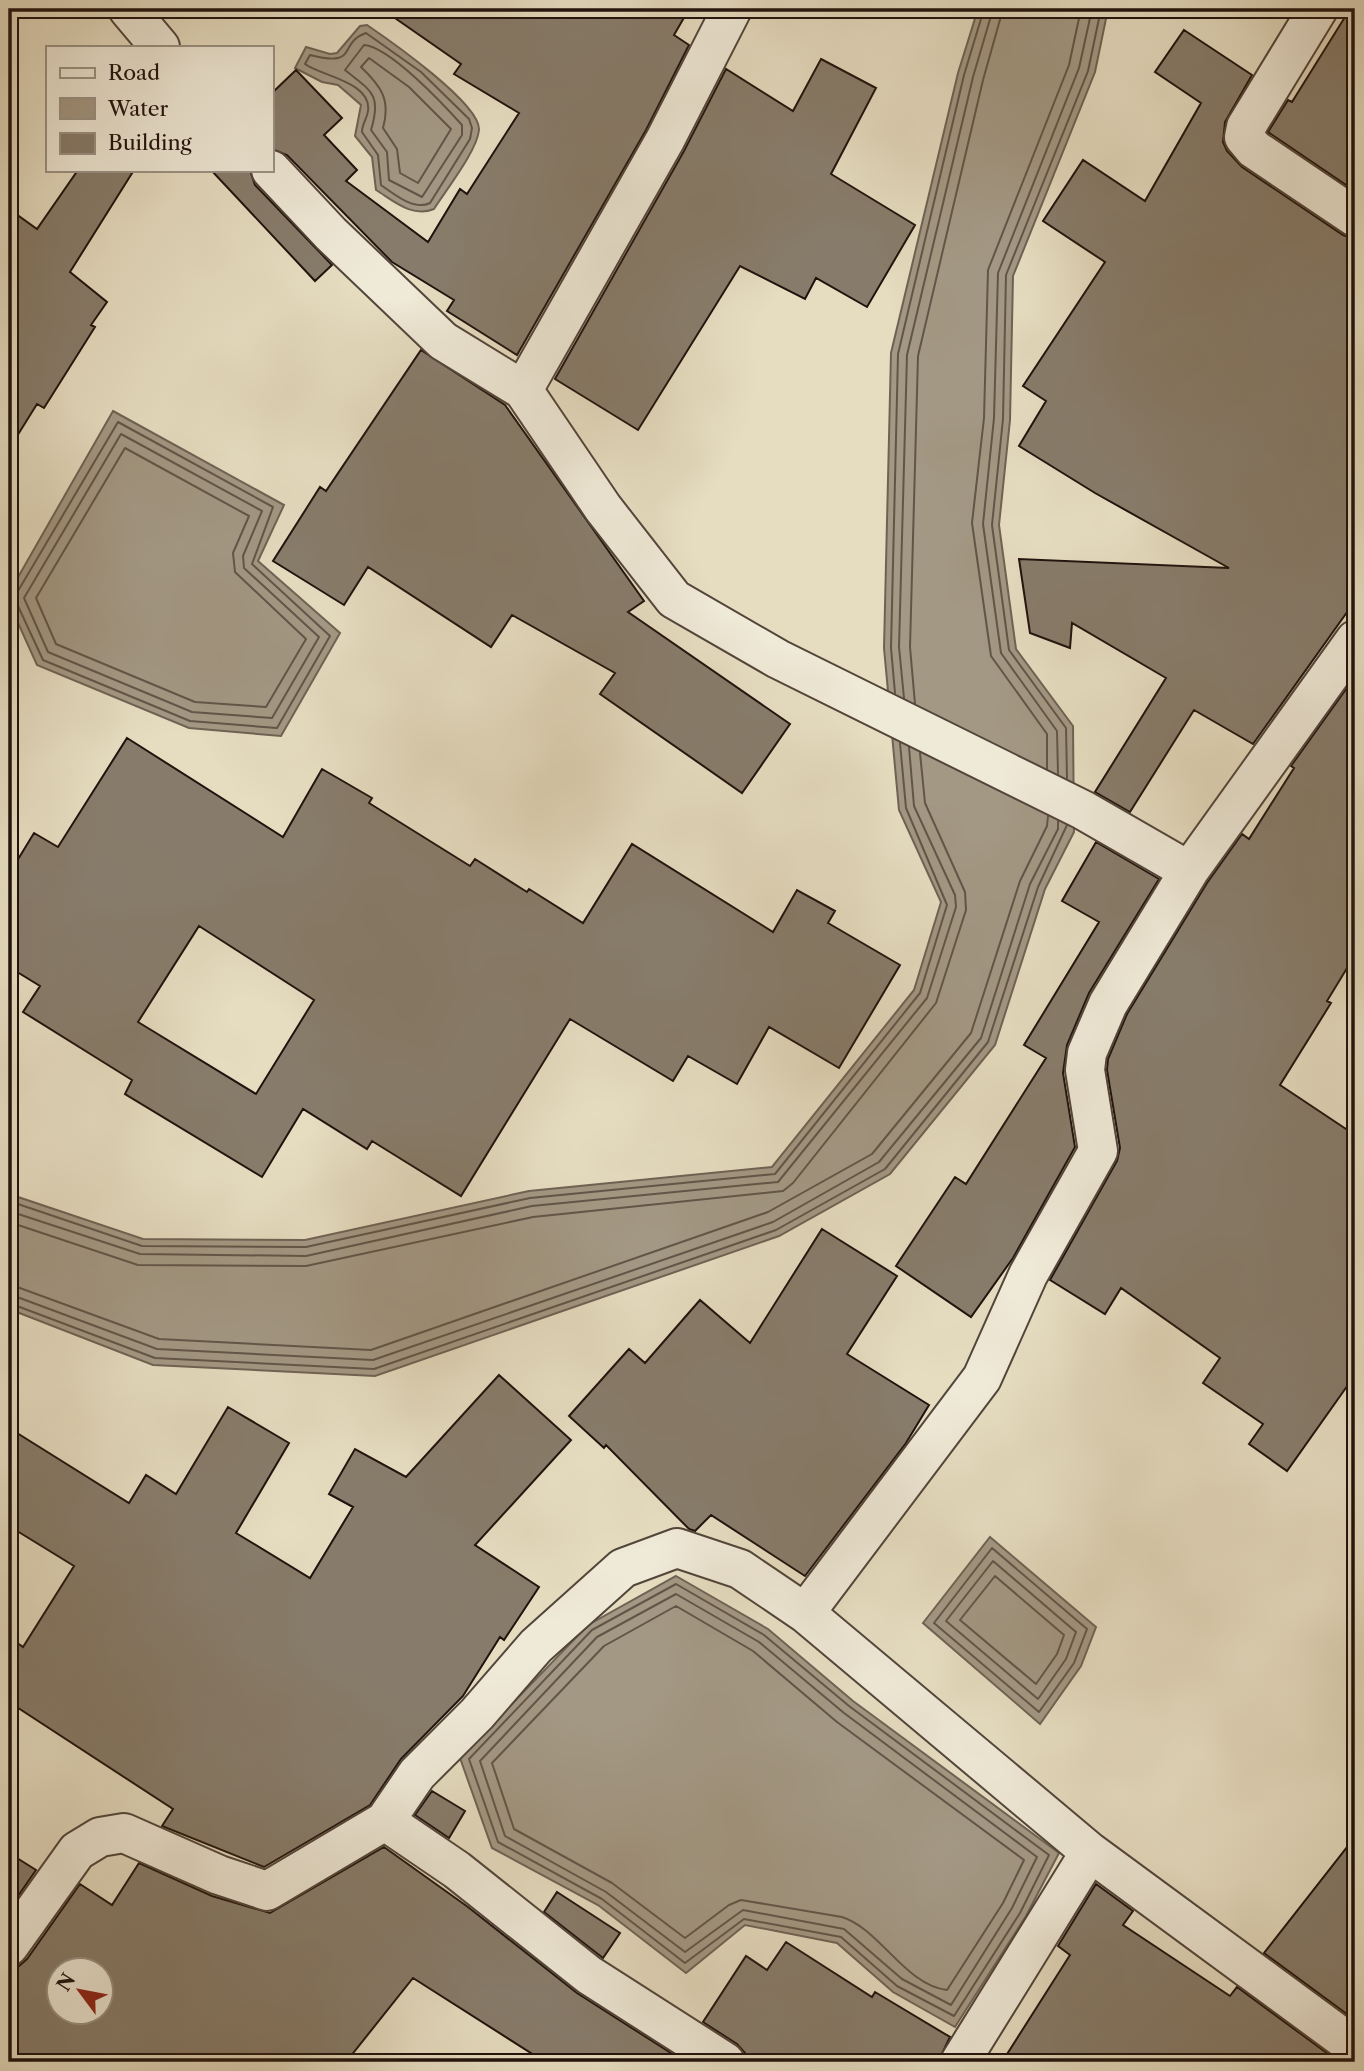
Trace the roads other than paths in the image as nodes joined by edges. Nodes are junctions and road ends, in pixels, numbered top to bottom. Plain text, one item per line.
1 (128, 9) edge
2 (732, 9) edge
3 (1318, 9) edge
4 (159, 46) edge
5 (273, 172) edge
6 (1355, 217) edge
7 (523, 390) junction
8 (1349, 661) edge
9 (1189, 872) junction
10 (804, 1613) junction
11 (385, 1821) junction
12 (1090, 1852) junction
13 (9, 1946) edge
14 (1355, 2047) edge
15 (726, 2062) edge
16 (960, 2062) edge

1 - 4 street
2 - 7 street
3 - 6 street
5 - 7 street
7 - 9 street
8 - 9 street
9 - 10 street
10 - 11 street
10 - 12 street
11 - 13 street
11 - 15 street
12 - 14 street
12 - 16 street

